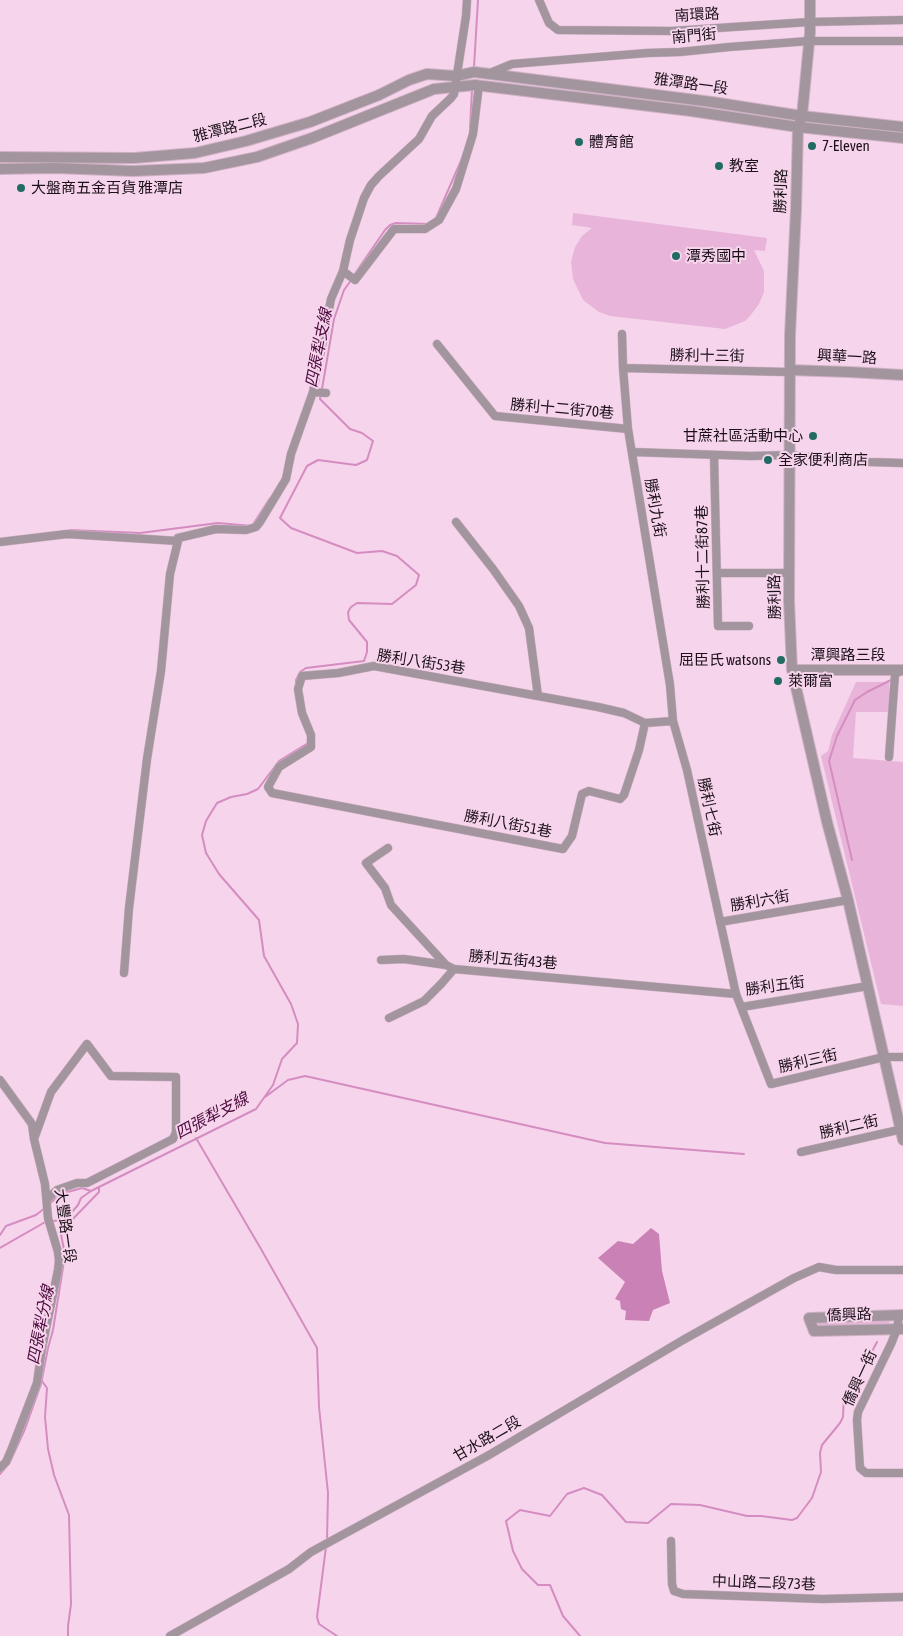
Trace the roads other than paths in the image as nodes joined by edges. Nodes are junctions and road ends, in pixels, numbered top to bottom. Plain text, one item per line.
1 (467, 0) edge
2 (539, 0) edge
3 (810, 0) edge
4 (903, 20) edge
5 (809, 22) junction
6 (809, 41) junction
7 (903, 41) edge
8 (490, 73) junction
9 (464, 74) junction
10 (469, 86) junction
11 (802, 116) junction
12 (798, 126) junction
13 (903, 127) edge
14 (903, 138) edge
15 (0, 158) edge
16 (0, 169) edge
17 (343, 271) junction
18 (622, 334) dead end
19 (437, 344) dead end
20 (623, 368) junction
21 (789, 370) junction
22 (903, 375) edge
23 (313, 392) junction
24 (326, 393) dead end
25 (628, 429) junction
26 (632, 452) junction
27 (789, 454) junction
28 (714, 455) junction
29 (903, 463) edge
30 (456, 522) dead end
31 (178, 541) junction
32 (0, 542) edge
33 (717, 573) junction
34 (789, 574) junction
35 (749, 626) dead end
36 (792, 670) junction
37 (900, 673) edge
38 (538, 696) junction
39 (673, 721) junction
40 (644, 723) junction
41 (889, 757) dead end
42 (272, 793) joint
43 (388, 848) dead end
44 (704, 849) joint
45 (848, 900) junction
46 (720, 922) junction
47 (381, 960) dead end
48 (450, 967) junction
49 (124, 972) dead end
50 (868, 986) junction
51 (736, 994) junction
52 (742, 1007) junction
53 (389, 1018) dead end
54 (884, 1057) junction
55 (903, 1057) edge
56 (0, 1080) edge
57 (902, 1129) edge
58 (34, 1139) junction
59 (903, 1140) edge
60 (802, 1152) dead end
61 (47, 1199) junction
62 (903, 1270) edge
63 (901, 1315) edge
64 (900, 1329) edge
65 (0, 1468) edge
66 (903, 1473) edge
67 (671, 1541) dead end
68 (903, 1597) edge
69 (170, 1636) edge

1 - 9 street
2 - 5 street, 南環路
3 - 5 street, 勝利路
4 - 5 street, 南環路
5 - 6 street, 勝利路
6 - 7 street, 南門街
6 - 8 street, 南門街
6 - 11 street, 勝利路
8 - 9 street, 雅潭路一段
8 - 11 street, 雅潭路一段
9 - 10 street
9 - 15 street, 雅潭路二段
10 - 12 street, 雅潭路一段
10 - 16 street
10 - 17 street
10 - 17 street
11 - 12 street, 勝利路
11 - 13 street, 雅潭路一段
12 - 14 street, 雅潭路一段
12 - 21 street, 勝利路
17 - 23 street
18 - 20 street, 勝利九街
19 - 25 street, 勝利十二街70巷
20 - 21 street, 勝利十三街
20 - 25 street, 勝利九街
21 - 22 street, 興華一路
21 - 27 street, 勝利路
23 - 24 street
23 - 31 street
25 - 26 street, 勝利九街
26 - 28 street
26 - 39 street, 勝利九街
27 - 28 street
27 - 29 street
27 - 34 street, 勝利路
28 - 33 street, 勝利十二街87巷
30 - 38 street
31 - 32 street
31 - 49 street
33 - 34 street
33 - 35 street, 勝利十二街87巷
34 - 36 street, 勝利路
36 - 37 street, 潭興路三段
36 - 45 street, 勝利路
37 - 41 street
38 - 40 street, 勝利八街53巷
38 - 42 street, 勝利八街53巷
39 - 40 street, 勝利八街53巷
39 - 44 street, 勝利七街
40 - 42 street, 勝利八街51巷
43 - 48 street, 勝利五街43巷
44 - 46 street, 勝利六街
45 - 46 street, 勝利六街
45 - 50 street, 勝利路
46 - 51 street, 勝利五街
47 - 48 street
48 - 51 street, 勝利五街43巷
48 - 53 street
50 - 52 street, 勝利五街
50 - 54 street, 勝利路
51 - 52 street, 勝利五街
52 - 54 street, 勝利三街
54 - 55 street, 勝利三街
54 - 57 street, 勝利路
56 - 58 street, 大豐路一段
57 - 59 street, 勝利路
57 - 60 street, 勝利二街
58 - 61 street, 大豐路一段
58 - 61 street
61 - 65 street, 大豐路一段
62 - 69 street, 甘水路二段
63 - 64 street, 僑興一街
63 - 64 street, 僑興路
64 - 66 street, 僑興一街
67 - 68 street, 中山路二段73巷

